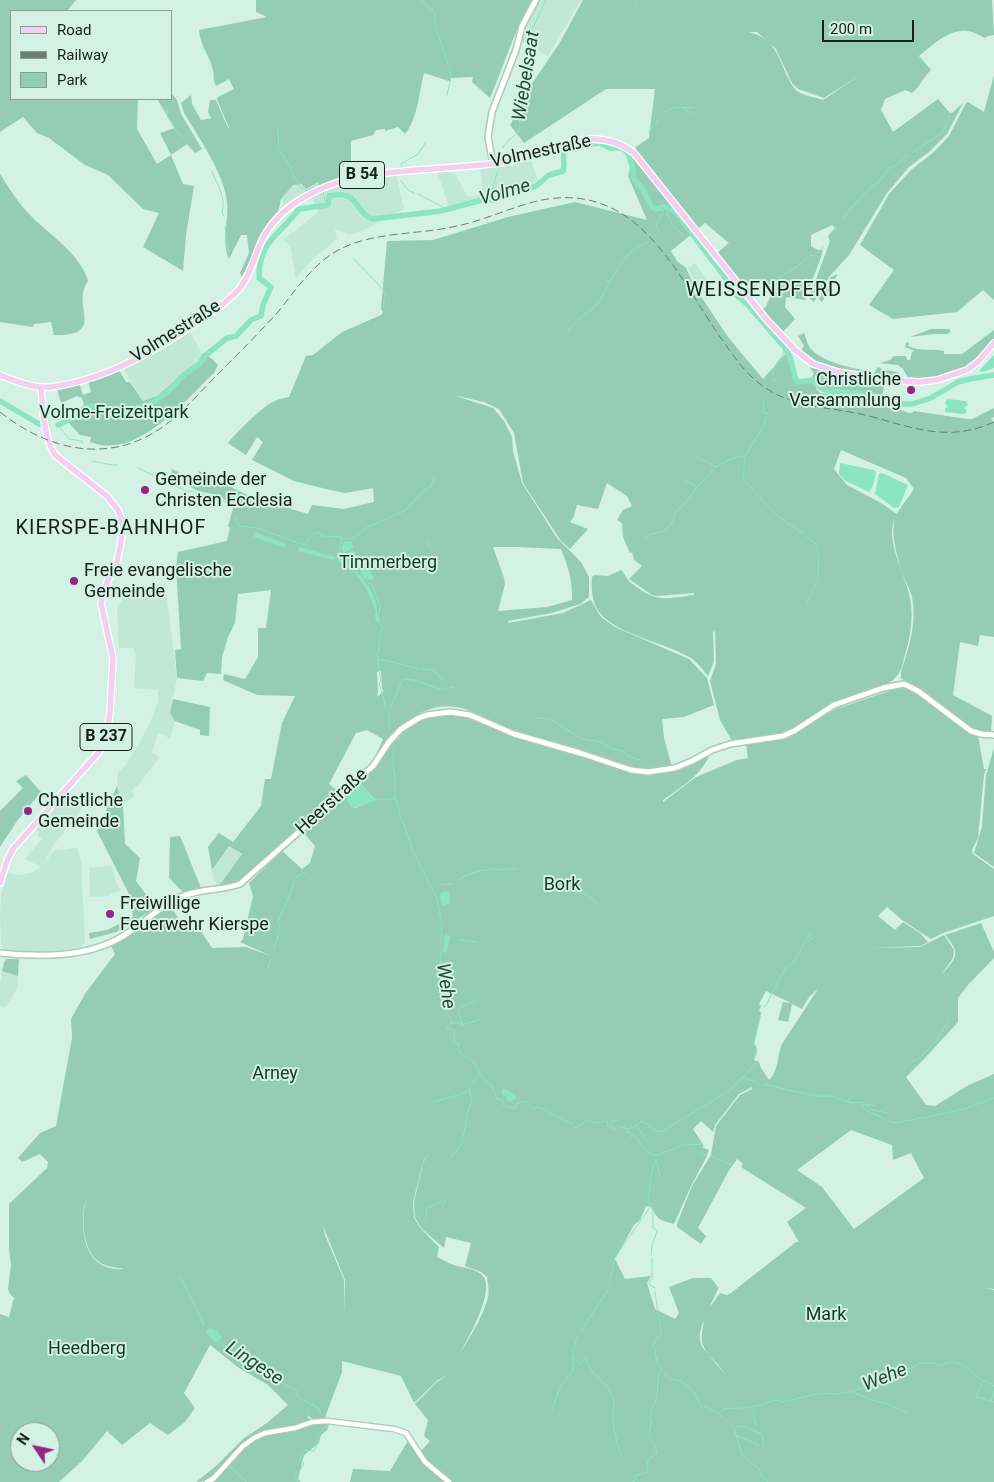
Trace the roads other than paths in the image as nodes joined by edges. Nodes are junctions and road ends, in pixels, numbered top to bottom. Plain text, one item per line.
1 (536, 0) edge
2 (493, 164) junction
3 (994, 343) edge
4 (0, 375) edge
5 (41, 387) junction
6 (994, 735) edge
7 (0, 884) edge
8 (0, 953) edge
9 (207, 1482) edge
10 (449, 1482) edge

1 - 2 main road
2 - 3 main road, Volmestraße / B 54
2 - 5 main road, Volmestraße / B 54
4 - 5 main road, Volmestraße / B 54
5 - 7 main road, B 237
6 - 8 main road, Heerstraße
9 - 10 street

